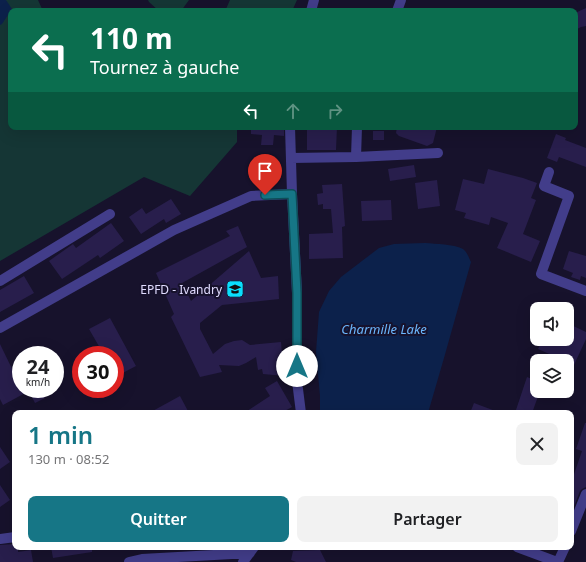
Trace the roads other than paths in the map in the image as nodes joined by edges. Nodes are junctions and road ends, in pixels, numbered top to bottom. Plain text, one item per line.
1 (290, 130) edge
2 (357, 130) edge
3 (438, 153) dead end
4 (356, 157) junction
5 (291, 158) junction
6 (549, 172) dead end
7 (292, 194) junction
8 (110, 214) dead end
9 (0, 281) edge
10 (586, 291) edge
11 (0, 328) edge
12 (301, 410) edge
13 (586, 494) edge
14 (574, 524) edge
15 (12, 537) edge
16 (0, 539) edge
17 (252, 550) edge
18 (525, 550) edge
19 (563, 550) edge
20 (129, 562) edge
21 (243, 562) edge
22 (558, 562) edge

1 - 5 street
2 - 4 street
3 - 4 street
4 - 5 street
5 - 7 street
6 - 10 street
7 - 11 street
7 - 12 street
8 - 9 street
13 - 14 street
15 - 16 street
17 - 20 street
17 - 21 street
18 - 22 street
19 - 22 street

